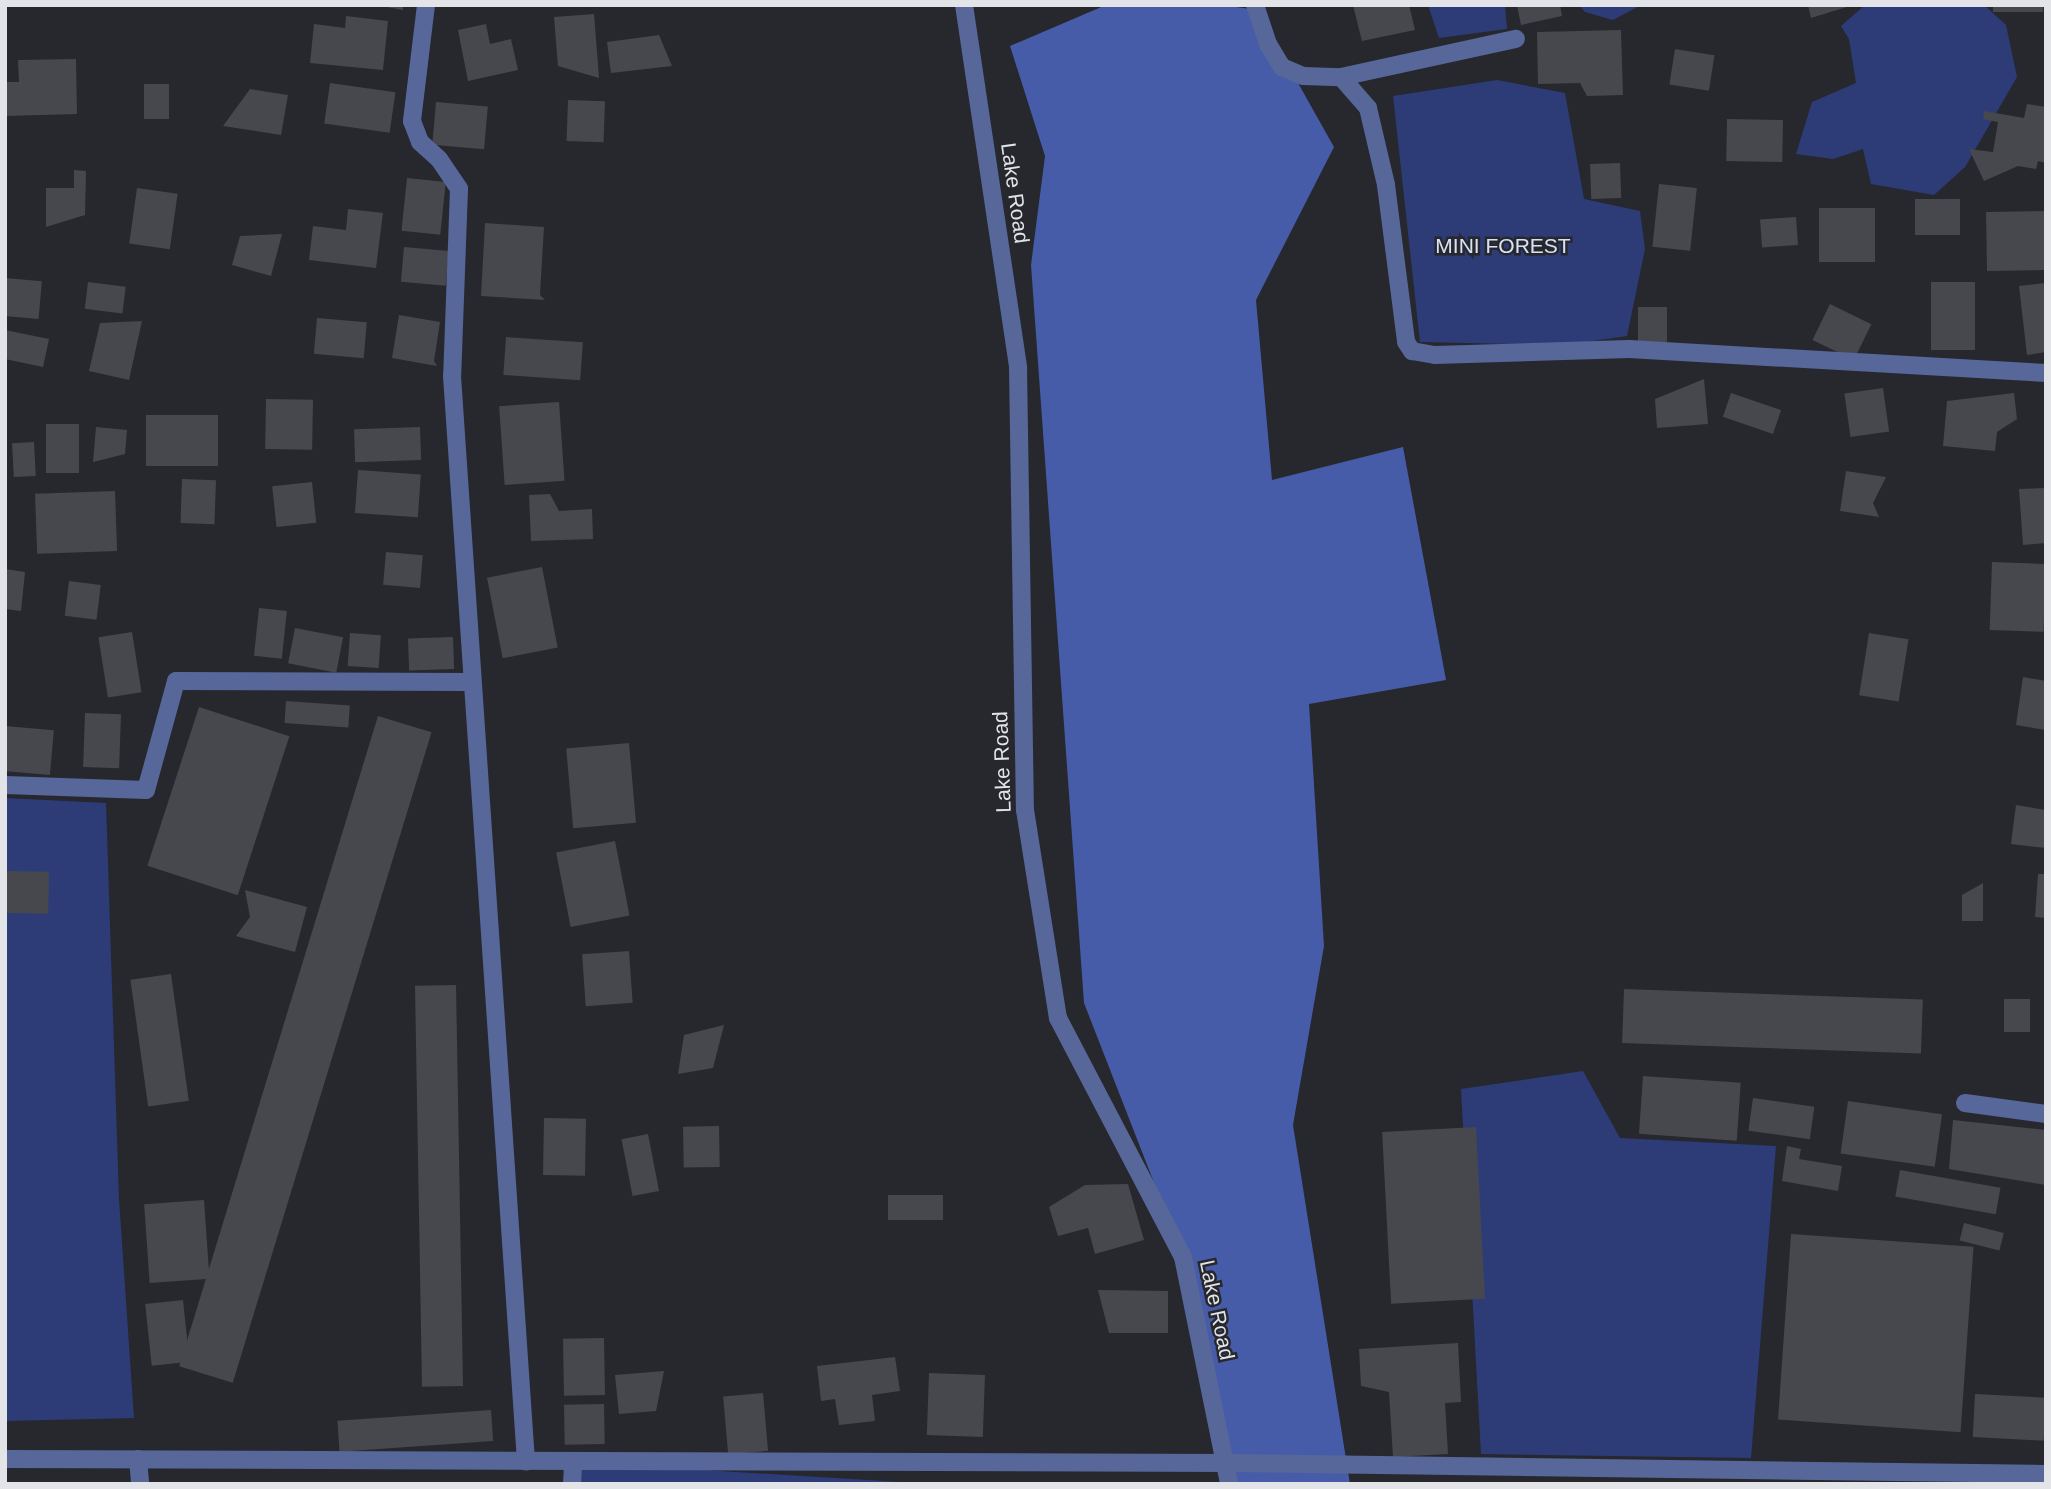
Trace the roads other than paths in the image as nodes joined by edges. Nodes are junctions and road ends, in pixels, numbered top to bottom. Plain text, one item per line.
1 (426, 5) edge
2 (964, 5) edge
3 (1255, 5) edge
4 (1516, 39) dead end
5 (1341, 77) junction
6 (2046, 373) edge
7 (471, 682) junction
8 (5, 785) edge
9 (1965, 1102) dead end
10 (2046, 1114) edge
11 (5, 1459) edge
12 (138, 1459) junction
13 (526, 1461) junction
14 (573, 1462) junction
15 (1227, 1463) junction
16 (2046, 1474) edge
17 (139, 1484) edge
18 (572, 1484) edge
19 (1229, 1484) edge

1 - 7 street
2 - 15 street, Lake Road
3 - 5 street
4 - 5 street
5 - 6 street
7 - 8 street
7 - 13 street
9 - 10 street
11 - 12 street
12 - 13 street
12 - 17 street
13 - 14 street
14 - 15 street
14 - 18 street
15 - 16 street
15 - 19 street, Lake Road

